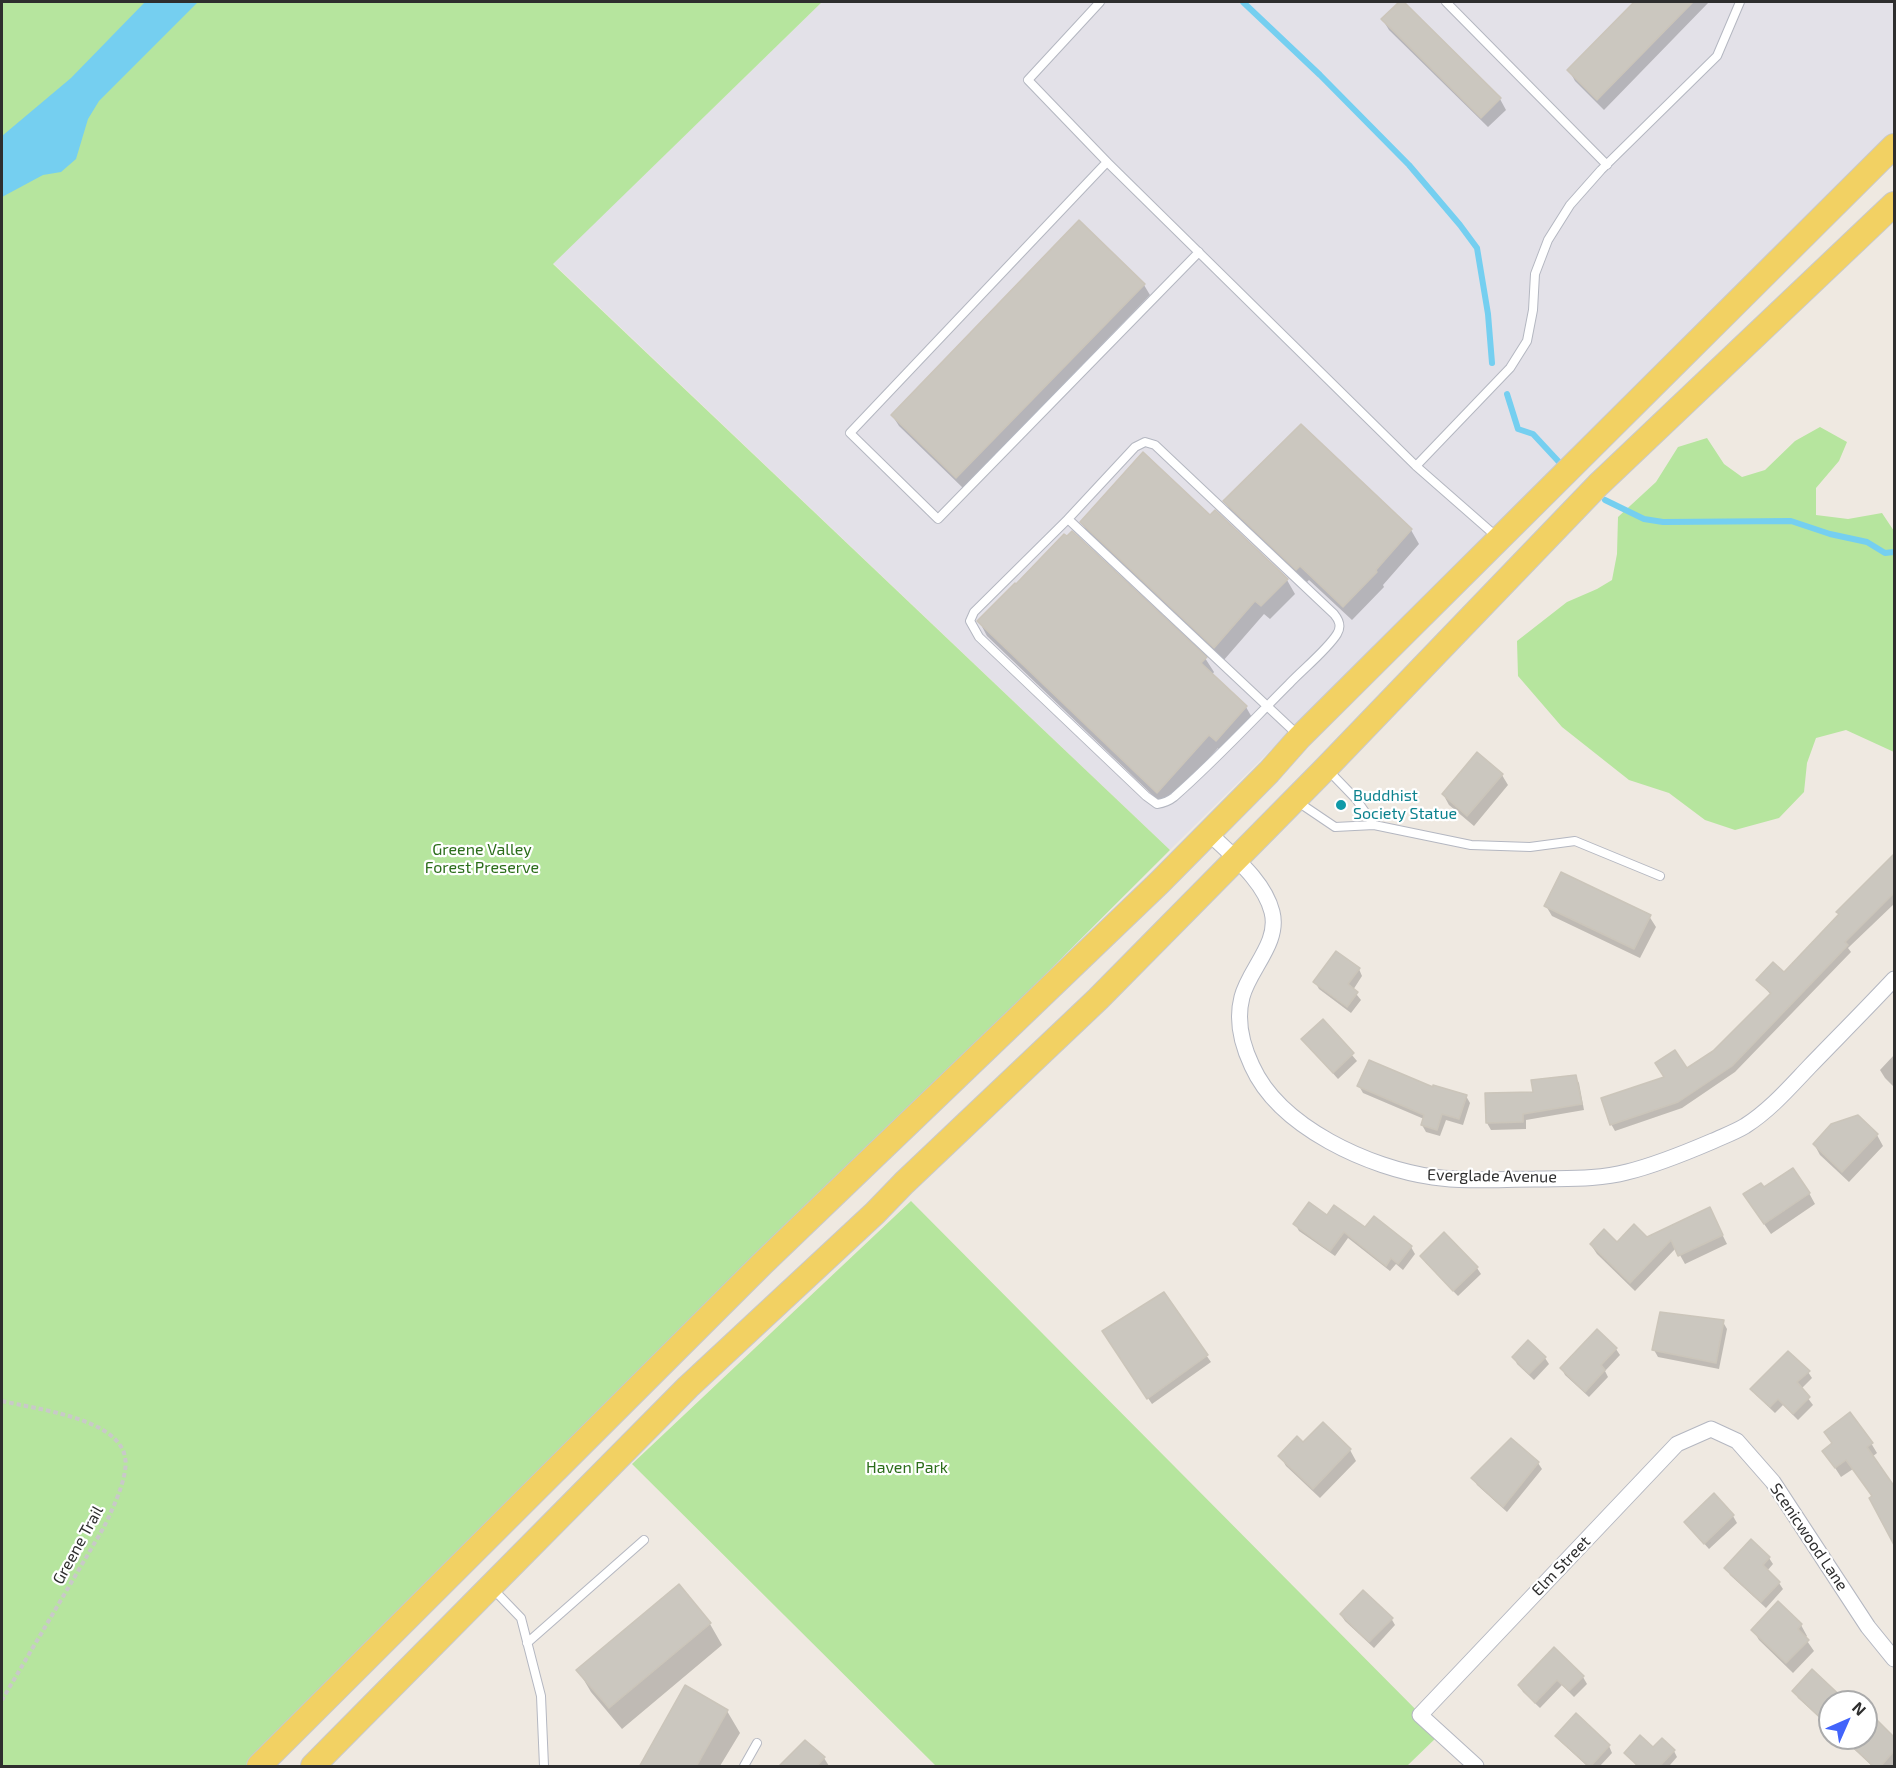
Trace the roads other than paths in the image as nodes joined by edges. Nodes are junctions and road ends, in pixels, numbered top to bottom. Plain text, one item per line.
1 (1100, 2) edge
2 (1446, 2) edge
3 (1740, 2) edge
4 (1894, 146) edge
5 (1107, 162) junction
6 (1607, 165) junction
7 (1894, 204) edge
8 (1199, 252) junction
9 (1416, 466) junction
10 (1068, 519) junction
11 (1498, 538) junction
12 (1267, 705) junction
13 (1300, 737) junction
14 (1326, 768) junction
15 (1294, 800) junction
16 (1374, 825) junction
17 (1209, 833) junction
18 (1235, 860) junction
19 (1660, 876) dead end
20 (1894, 979) edge
21 (1711, 1429) joint
22 (644, 1539) dead end
23 (490, 1586) junction
24 (527, 1643) junction
25 (1894, 1659) edge
26 (757, 1743) dead end
27 (259, 1767) edge
28 (314, 1767) edge
29 (544, 1767) edge
30 (744, 1767) edge
31 (1476, 1767) edge

1 - 5 lane
2 - 6 lane
3 - 6 lane
4 - 11 main road
5 - 8 lane
5 - 8 lane
6 - 9 lane
7 - 14 main road
8 - 9 lane
9 - 11 lane
10 - 12 lane
10 - 12 lane
10 - 12 lane
11 - 13 main road
12 - 13 lane
13 - 17 main road
14 - 15 main road
14 - 16 lane
15 - 16 lane
15 - 18 main road
16 - 19 lane
17 - 18 street, Everglade Avenue
17 - 27 main road
18 - 20 street, Everglade Avenue
18 - 23 main road
21 - 25 street, Scenicwood Lane
21 - 31 street, Elm Street
22 - 24 lane
23 - 24 lane
23 - 28 main road
24 - 29 lane
26 - 30 lane

